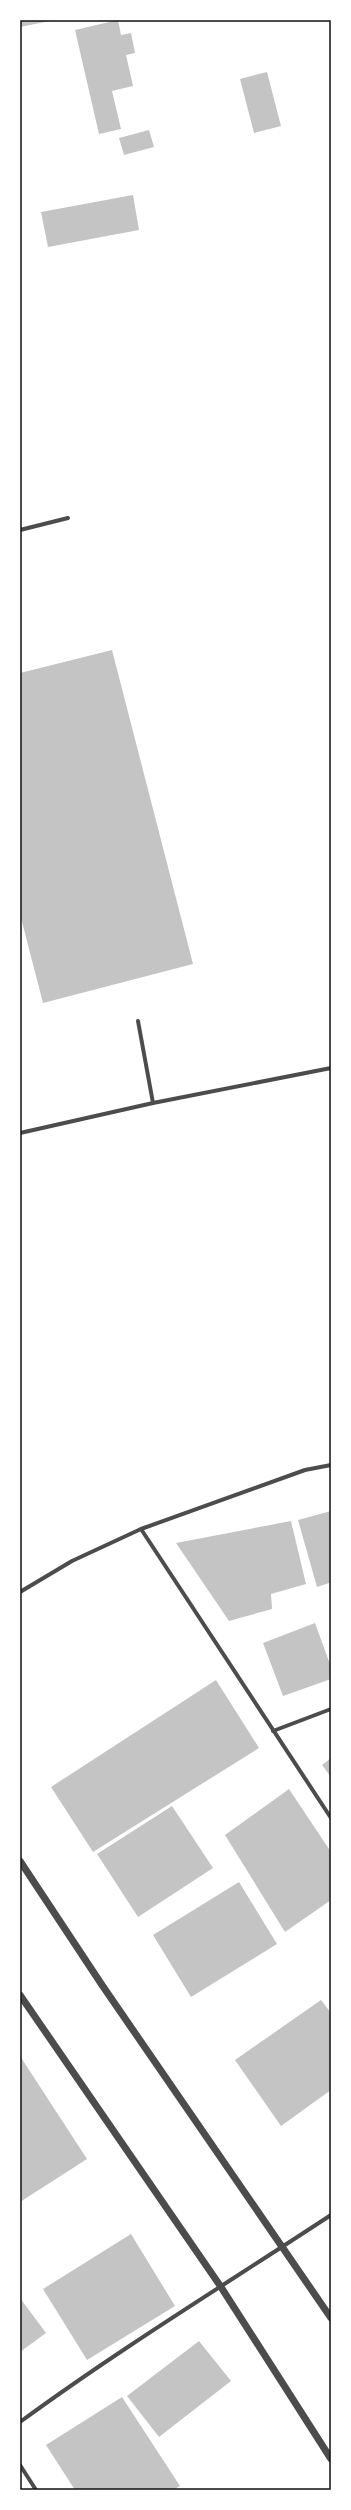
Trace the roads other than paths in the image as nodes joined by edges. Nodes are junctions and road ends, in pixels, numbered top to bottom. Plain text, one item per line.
1 (68, 518) dead end
2 (20, 530) edge
3 (138, 1021) dead end
4 (331, 1068) edge
5 (153, 1103) junction
6 (20, 1133) edge
7 (331, 1465) edge
8 (141, 1528) junction
9 (20, 1592) edge
10 (331, 1709) edge
11 (273, 1730) junction
12 (331, 1818) edge
13 (20, 1861) edge
14 (20, 1995) edge
15 (331, 2215) edge
16 (282, 2247) junction
17 (221, 2287) junction
18 (331, 2318) edge
19 (20, 2422) edge
20 (331, 2458) edge
21 (20, 2465) edge
22 (36, 2490) edge

1 - 2 street
3 - 5 street
4 - 5 street
5 - 6 street
7 - 8 street
8 - 9 street
8 - 11 street
10 - 11 street
11 - 12 street
13 - 16 street
14 - 17 street
15 - 16 street
16 - 17 street
16 - 18 street
17 - 19 street
17 - 20 street
21 - 22 street

